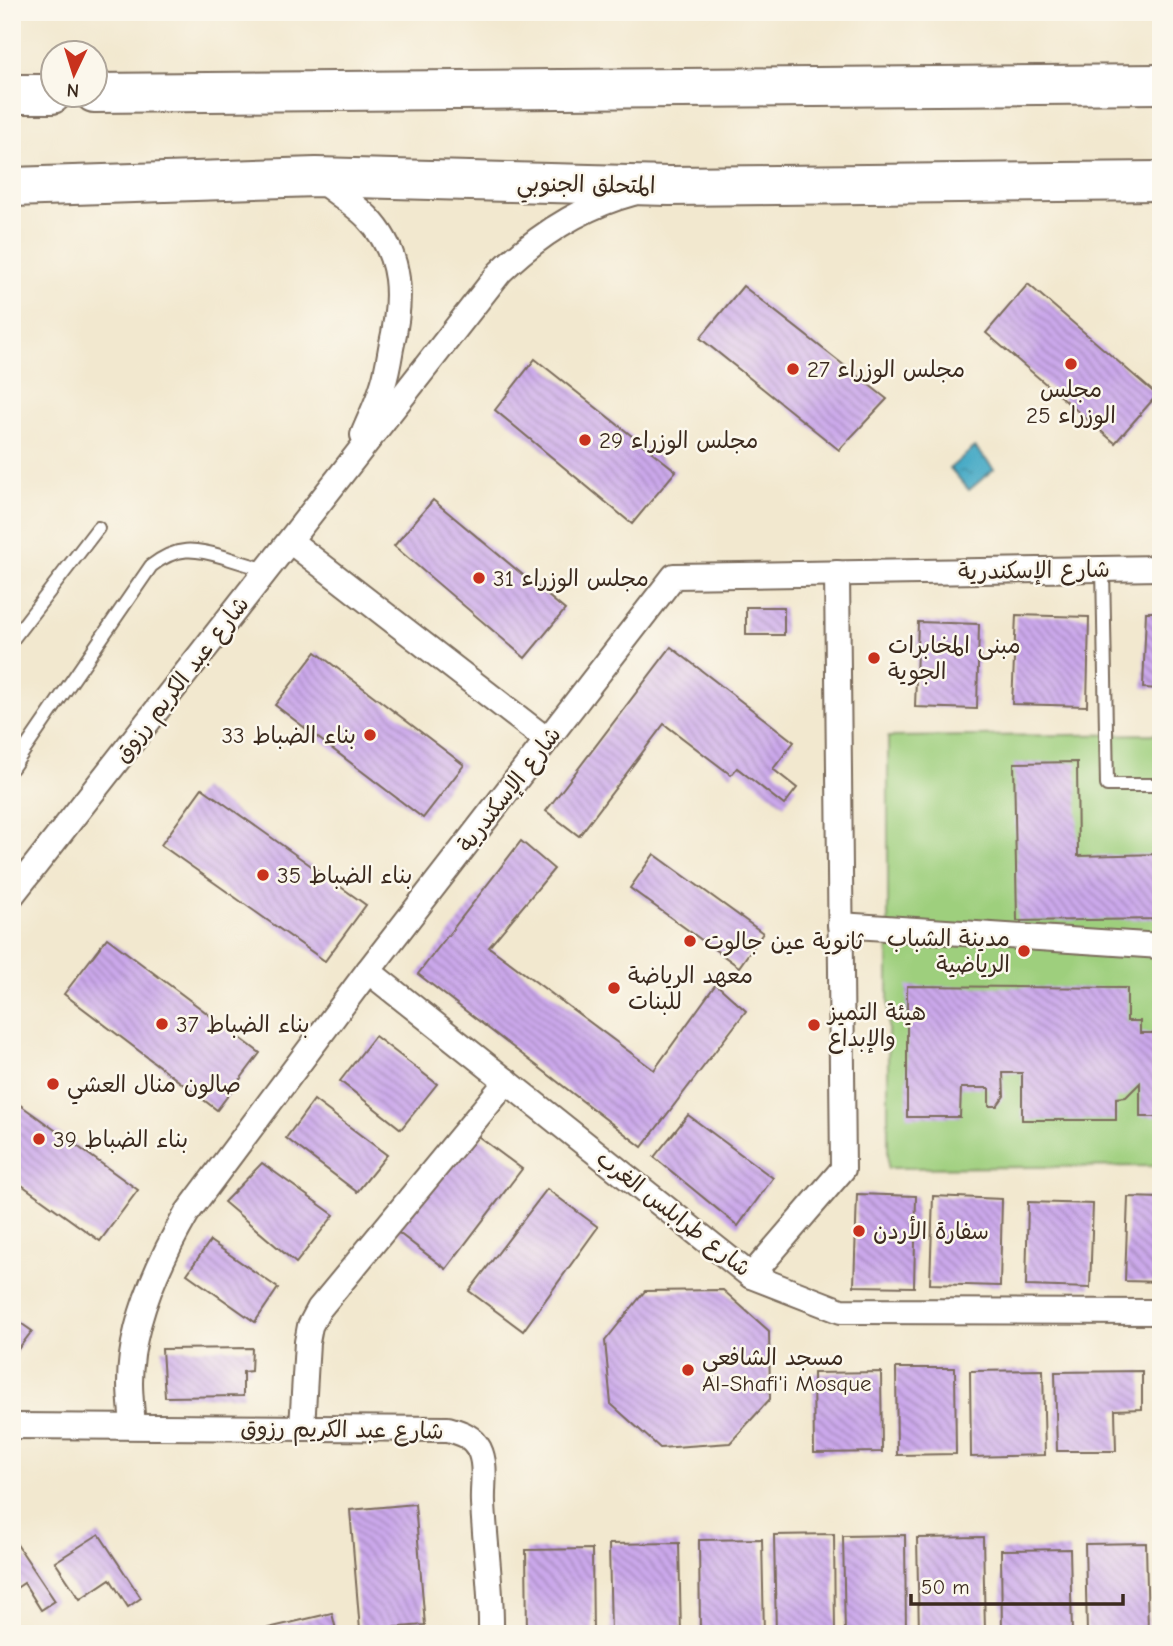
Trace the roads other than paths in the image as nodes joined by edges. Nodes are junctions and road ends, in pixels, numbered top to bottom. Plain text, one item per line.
1 (1161, 84) edge
2 (108, 93) edge
3 (12, 94) edge
4 (38, 94) edge
5 (316, 177) junction
6 (1161, 181) edge
7 (669, 186) junction
8 (12, 187) edge
9 (350, 464) junction
10 (98, 528) dead end
11 (290, 541) junction
12 (1103, 568) junction
13 (1161, 568) edge
14 (267, 570) junction
15 (837, 573) junction
16 (12, 640) edge
17 (547, 740) junction
18 (12, 768) edge
19 (1161, 785) edge
20 (12, 895) edge
21 (841, 925) junction
22 (1161, 946) edge
23 (368, 971) junction
24 (507, 1081) junction
25 (751, 1276) junction
26 (1161, 1312) edge
27 (12, 1426) edge
28 (133, 1426) junction
29 (302, 1428) junction
30 (492, 1634) edge

1 - 2 highway
3 - 4 highway
5 - 7 highway, المتحلق الجنوبي
5 - 8 highway, المتحلق الجنوبي
5 - 9 street
6 - 7 highway, المتحلق الجنوبي
7 - 9 street
9 - 11 street, شارع عبد الكريم رزوق
10 - 16 lane
11 - 14 street, شارع عبد الكريم رزوق
11 - 17 street
12 - 13 street, شارع الإسكندرية
12 - 15 street, شارع الإسكندرية
12 - 19 lane
14 - 18 lane
14 - 20 street, شارع عبد الكريم رزوق
15 - 17 street, شارع الإسكندرية
15 - 21 street
17 - 23 street, شارع الإسكندرية
21 - 22 street
21 - 25 street
23 - 24 street, شارع طرابلس الغرب
23 - 28 street, شارع الإسكندرية
24 - 25 street, شارع طرابلس الغرب
24 - 29 street
25 - 26 street, شارع طرابلس الغرب
27 - 28 street, شارع عبد الكريم رزوق
28 - 29 street, شارع عبد الكريم رزوق
29 - 30 street, شارع عبد الكريم رزوق

